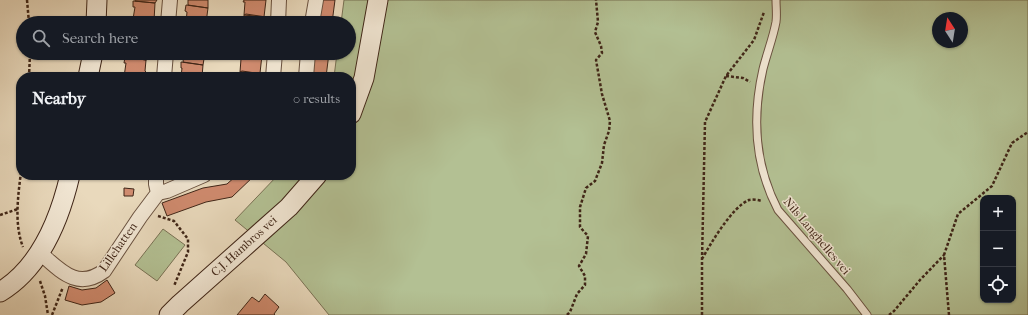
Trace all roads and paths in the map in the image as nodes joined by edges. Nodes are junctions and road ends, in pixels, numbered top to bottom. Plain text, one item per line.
1 (27, 0) edge
2 (96, 0) edge
3 (170, 0) edge
4 (279, 0) edge
5 (316, 0) edge
6 (378, 0) edge
7 (596, 0) edge
8 (776, 0) edge
9 (766, 7) dead end
10 (28, 16) edge
11 (96, 16) edge
12 (169, 16) edge
13 (278, 16) edge
14 (313, 16) edge
15 (30, 60) edge
16 (91, 60) edge
17 (165, 60) edge
18 (274, 60) edge
19 (307, 60) edge
20 (29, 72) edge
21 (89, 72) edge
22 (164, 72) edge
23 (273, 72) edge
24 (306, 72) edge
25 (726, 76) junction
26 (760, 87) junction
27 (356, 100) edge
28 (1028, 132) edge
29 (20, 180) edge
30 (69, 180) edge
31 (156, 180) edge
32 (192, 180) edge
33 (313, 180) edge
34 (158, 193) junction
35 (771, 196) junction
36 (18, 209) junction
37 (156, 210) dead end
38 (0, 215) edge
39 (31, 250) junction
40 (944, 255) junction
41 (702, 260) junction
42 (67, 275) junction
43 (39, 277) dead end
44 (176, 291) dead end
45 (0, 292) edge
46 (48, 315) edge
47 (52, 315) edge
48 (169, 315) edge
49 (567, 315) edge
50 (702, 315) edge
51 (867, 315) edge
52 (889, 315) edge
53 (949, 315) edge

1 - 10 path
2 - 11 main road
3 - 12 street
4 - 13 street
5 - 14 street
6 - 27 main road
7 - 49 path
8 - 26 lane, Nils Langhelles vei
9 - 25 path
15 - 20 path
16 - 21 main road
17 - 22 street
18 - 23 street
19 - 24 street
25 - 26 path
25 - 41 path
26 - 35 lane, Nils Langhelles vei
28 - 40 path
29 - 36 path
30 - 39 main road
31 - 34 street
32 - 34 street
33 - 48 main road, C.J. Hambros vei
34 - 42 street, Lillehatten
35 - 41 path
35 - 51 lane, Nils Langhelles vei
36 - 38 path
36 - 39 path
37 - 44 path
39 - 42 street, Lillehatten
39 - 45 main road
40 - 52 path
40 - 53 path
41 - 50 path
42 - 47 path
43 - 46 path

